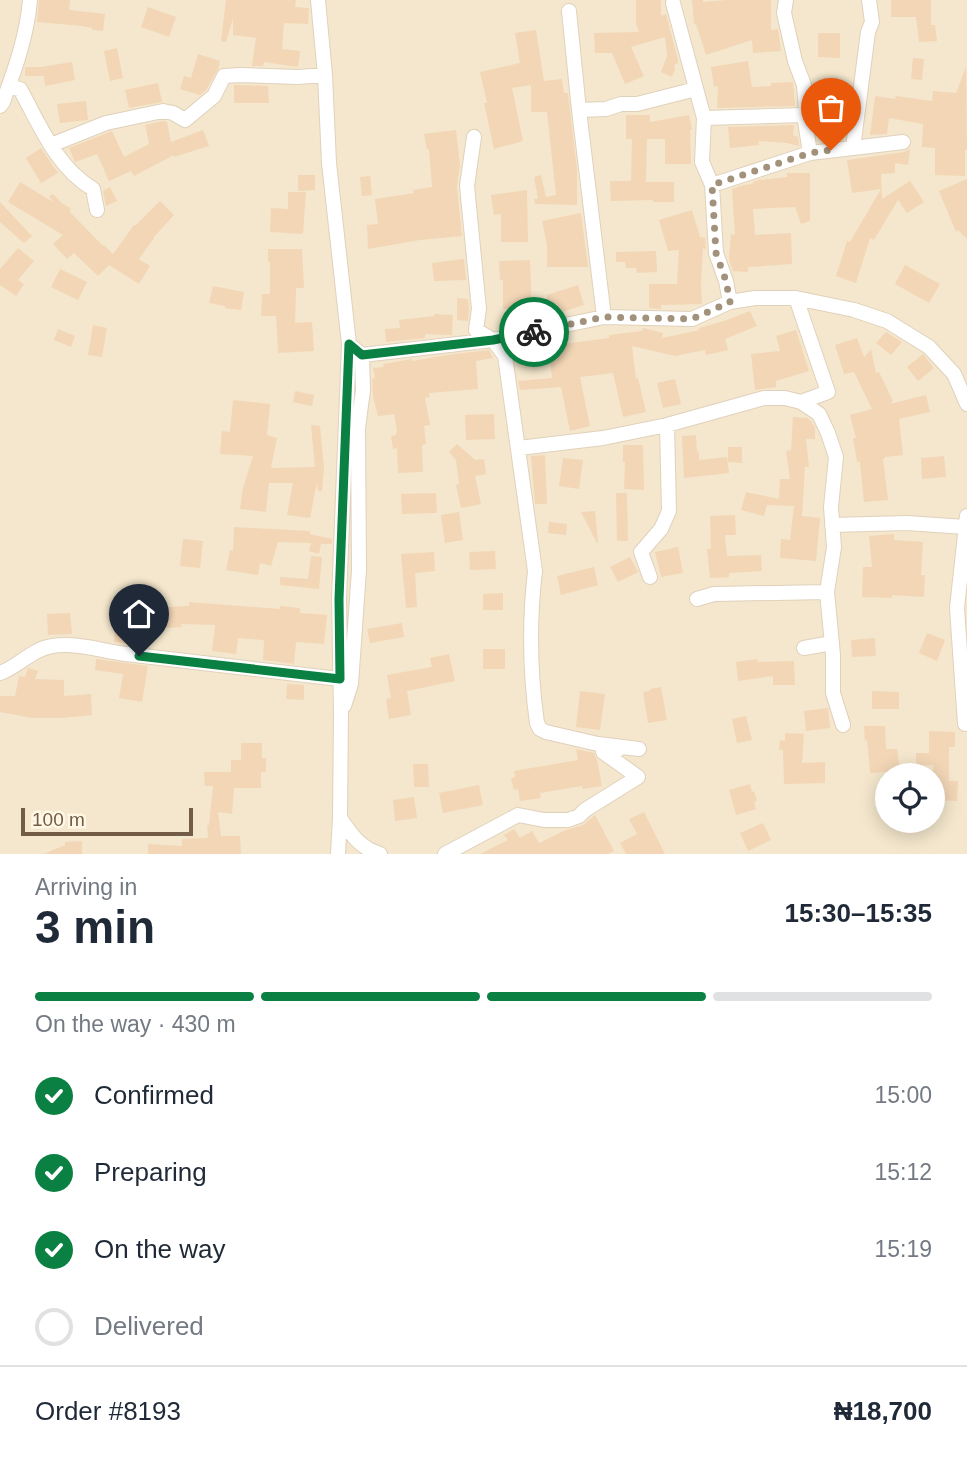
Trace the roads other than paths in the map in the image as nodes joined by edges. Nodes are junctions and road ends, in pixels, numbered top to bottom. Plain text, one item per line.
1 (30, 0) edge
2 (318, 0) edge
3 (786, 0) edge
4 (869, 0) edge
5 (673, 4) dead end
6 (569, 11) dead end
7 (325, 75) junction
8 (9, 87) junction
9 (696, 89) junction
10 (0, 106) edge
11 (579, 110) junction
12 (804, 115) junction
13 (704, 118) junction
14 (474, 137) dead end
15 (903, 142) dead end
16 (51, 145) junction
17 (853, 148) junction
18 (810, 153) junction
19 (712, 185) junction
20 (97, 210) dead end
21 (796, 298) junction
22 (730, 302) junction
23 (604, 317) junction
24 (493, 340) junction
25 (349, 344) junction
26 (362, 355) junction
27 (801, 402) junction
28 (967, 404) edge
29 (667, 425) junction
30 (519, 448) junction
31 (966, 521) edge
32 (832, 525) junction
33 (964, 573) edge
34 (650, 577) dead end
35 (827, 592) junction
36 (697, 599) dead end
37 (832, 643) junction
38 (804, 648) dead end
39 (0, 673) edge
40 (340, 679) junction
41 (341, 714) junction
42 (843, 724) dead end
43 (965, 724) edge
44 (340, 818) junction
45 (338, 854) edge
46 (380, 854) edge
47 (444, 854) edge

1 - 8 street
2 - 7 street
3 - 12 street
4 - 17 street
5 - 9 street
6 - 11 street
7 - 16 street
7 - 25 street
8 - 10 street
8 - 16 street
9 - 11 street
9 - 13 street
11 - 23 street
12 - 13 street
12 - 18 street
13 - 19 street
14 - 24 street
15 - 17 street
16 - 20 street
17 - 18 street
18 - 19 street
19 - 22 street
21 - 22 street
21 - 27 street
21 - 28 street
22 - 23 street
23 - 24 street
24 - 26 street
24 - 30 street
25 - 26 street
25 - 40 street
26 - 41 street
27 - 29 street
27 - 32 street
29 - 30 street
29 - 34 street
30 - 47 street
31 - 32 street
31 - 33 street
32 - 35 street
33 - 43 street
35 - 36 street
35 - 37 street
37 - 38 street
37 - 42 street
39 - 40 street
40 - 41 street
41 - 44 street
44 - 45 street
44 - 46 street

